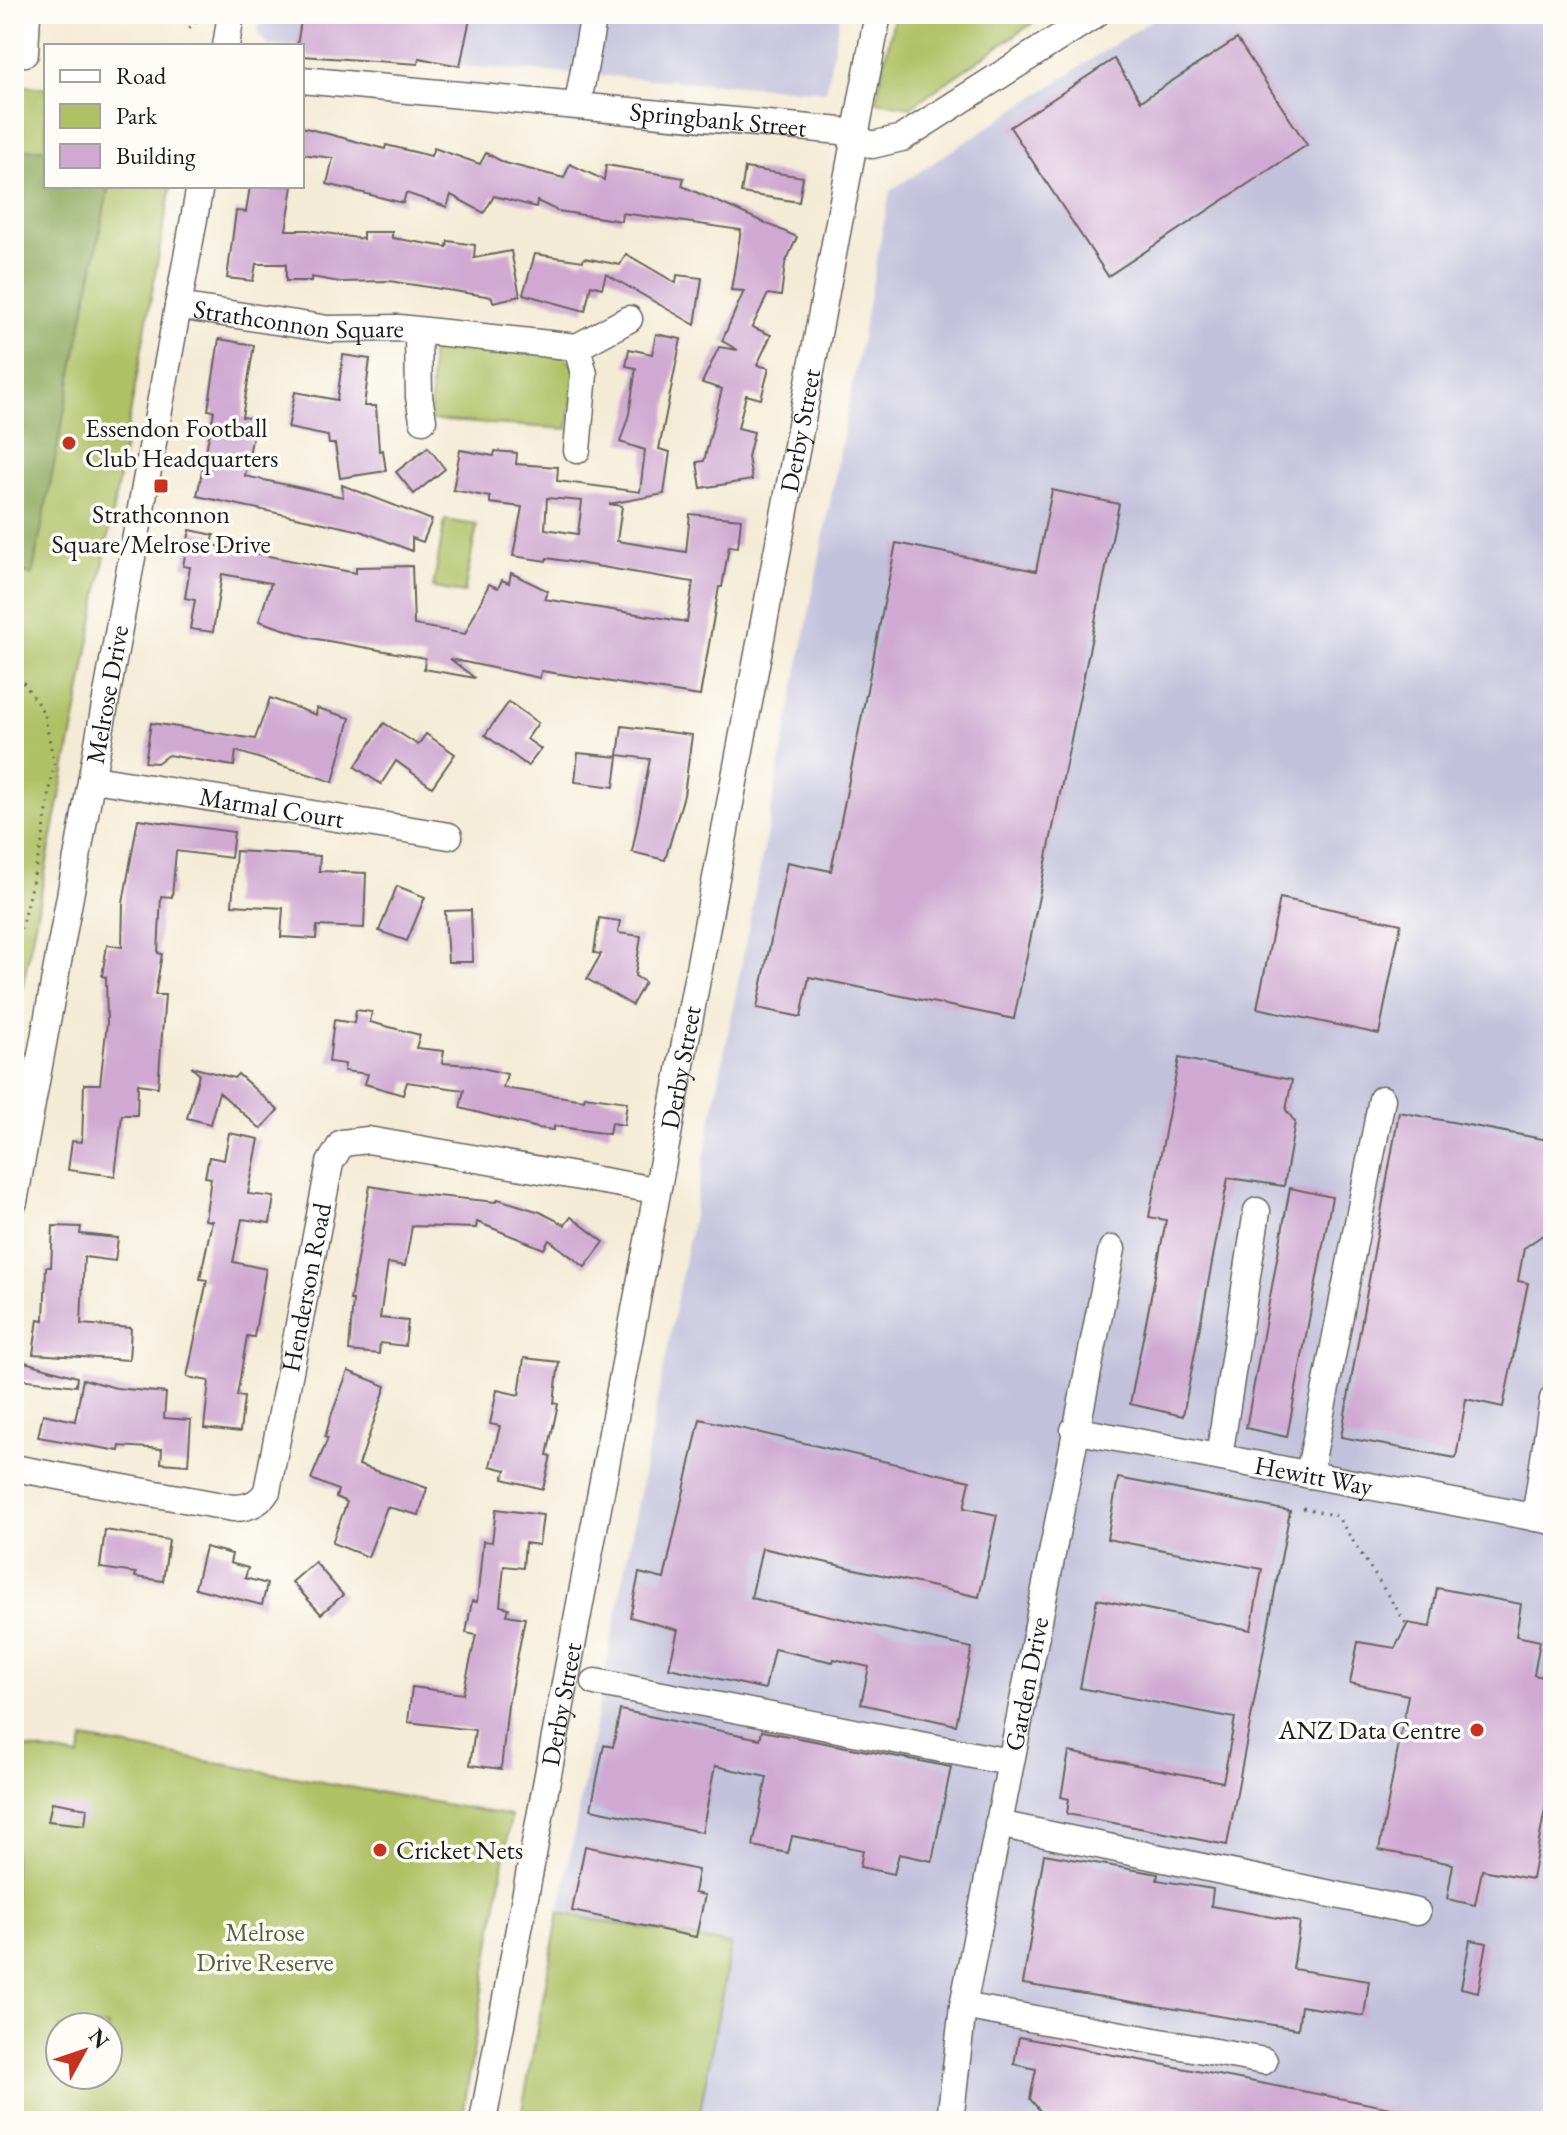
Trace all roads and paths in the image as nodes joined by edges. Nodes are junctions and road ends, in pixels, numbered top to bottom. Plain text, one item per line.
1 (27, 14) edge
2 (203, 14) edge
3 (231, 14) edge
4 (594, 14) edge
5 (878, 14) edge
6 (1096, 14) edge
7 (189, 28) dead end
8 (226, 44) edge
9 (28, 53) edge
10 (304, 80) edge
11 (578, 103) junction
12 (854, 137) junction
13 (200, 188) edge
14 (178, 306) junction
15 (629, 319) dead end
16 (418, 332) junction
17 (577, 347) junction
18 (423, 420) dead end
19 (577, 450) dead end
20 (14, 669) edge
21 (94, 779) junction
22 (449, 836) dead end
23 (14, 956) edge
24 (1382, 1099) dead end
25 (655, 1190) junction
26 (14, 1202) edge
27 (1257, 1211) dead end
28 (1112, 1249) dead end
29 (1553, 1399) edge
30 (1074, 1430) junction
31 (1219, 1457) junction
32 (14, 1468) edge
33 (1309, 1475) junction
34 (1303, 1508) dead end
35 (1544, 1520) edge
36 (1409, 1628) dead end
37 (595, 1682) dead end
38 (1009, 1762) junction
39 (998, 1824) junction
40 (1417, 1912) dead end
41 (963, 2006) junction
42 (1264, 2061) dead end
43 (483, 2121) edge
44 (950, 2121) edge

1 - 9 street
2 - 7 path
3 - 8 street
4 - 11 street
5 - 12 street, Derby Street
6 - 12 street, Springbank Street
10 - 11 street, Springbank Street
11 - 12 street, Springbank Street
12 - 25 street, Derby Street
13 - 14 street, Melrose Drive
14 - 16 street, Strathconnon Square
14 - 21 street, Melrose Drive
15 - 17 street
16 - 17 street, Strathconnon Square
16 - 18 street, Strathconnon Square
17 - 19 street
20 - 23 path
21 - 22 street, Marmal Court
21 - 26 street, Melrose Drive
24 - 33 street
25 - 32 street, Henderson Road
25 - 43 street, Derby Street
27 - 31 street
28 - 30 street, Garden Drive
29 - 35 street
30 - 31 street, Hewitt Way
30 - 38 street, Garden Drive
31 - 33 street, Hewitt Way
33 - 35 street, Hewitt Way
34 - 36 path
37 - 38 street
38 - 39 street, Garden Drive
39 - 40 street
39 - 41 street, Garden Drive
41 - 42 street
41 - 44 street, Garden Drive

